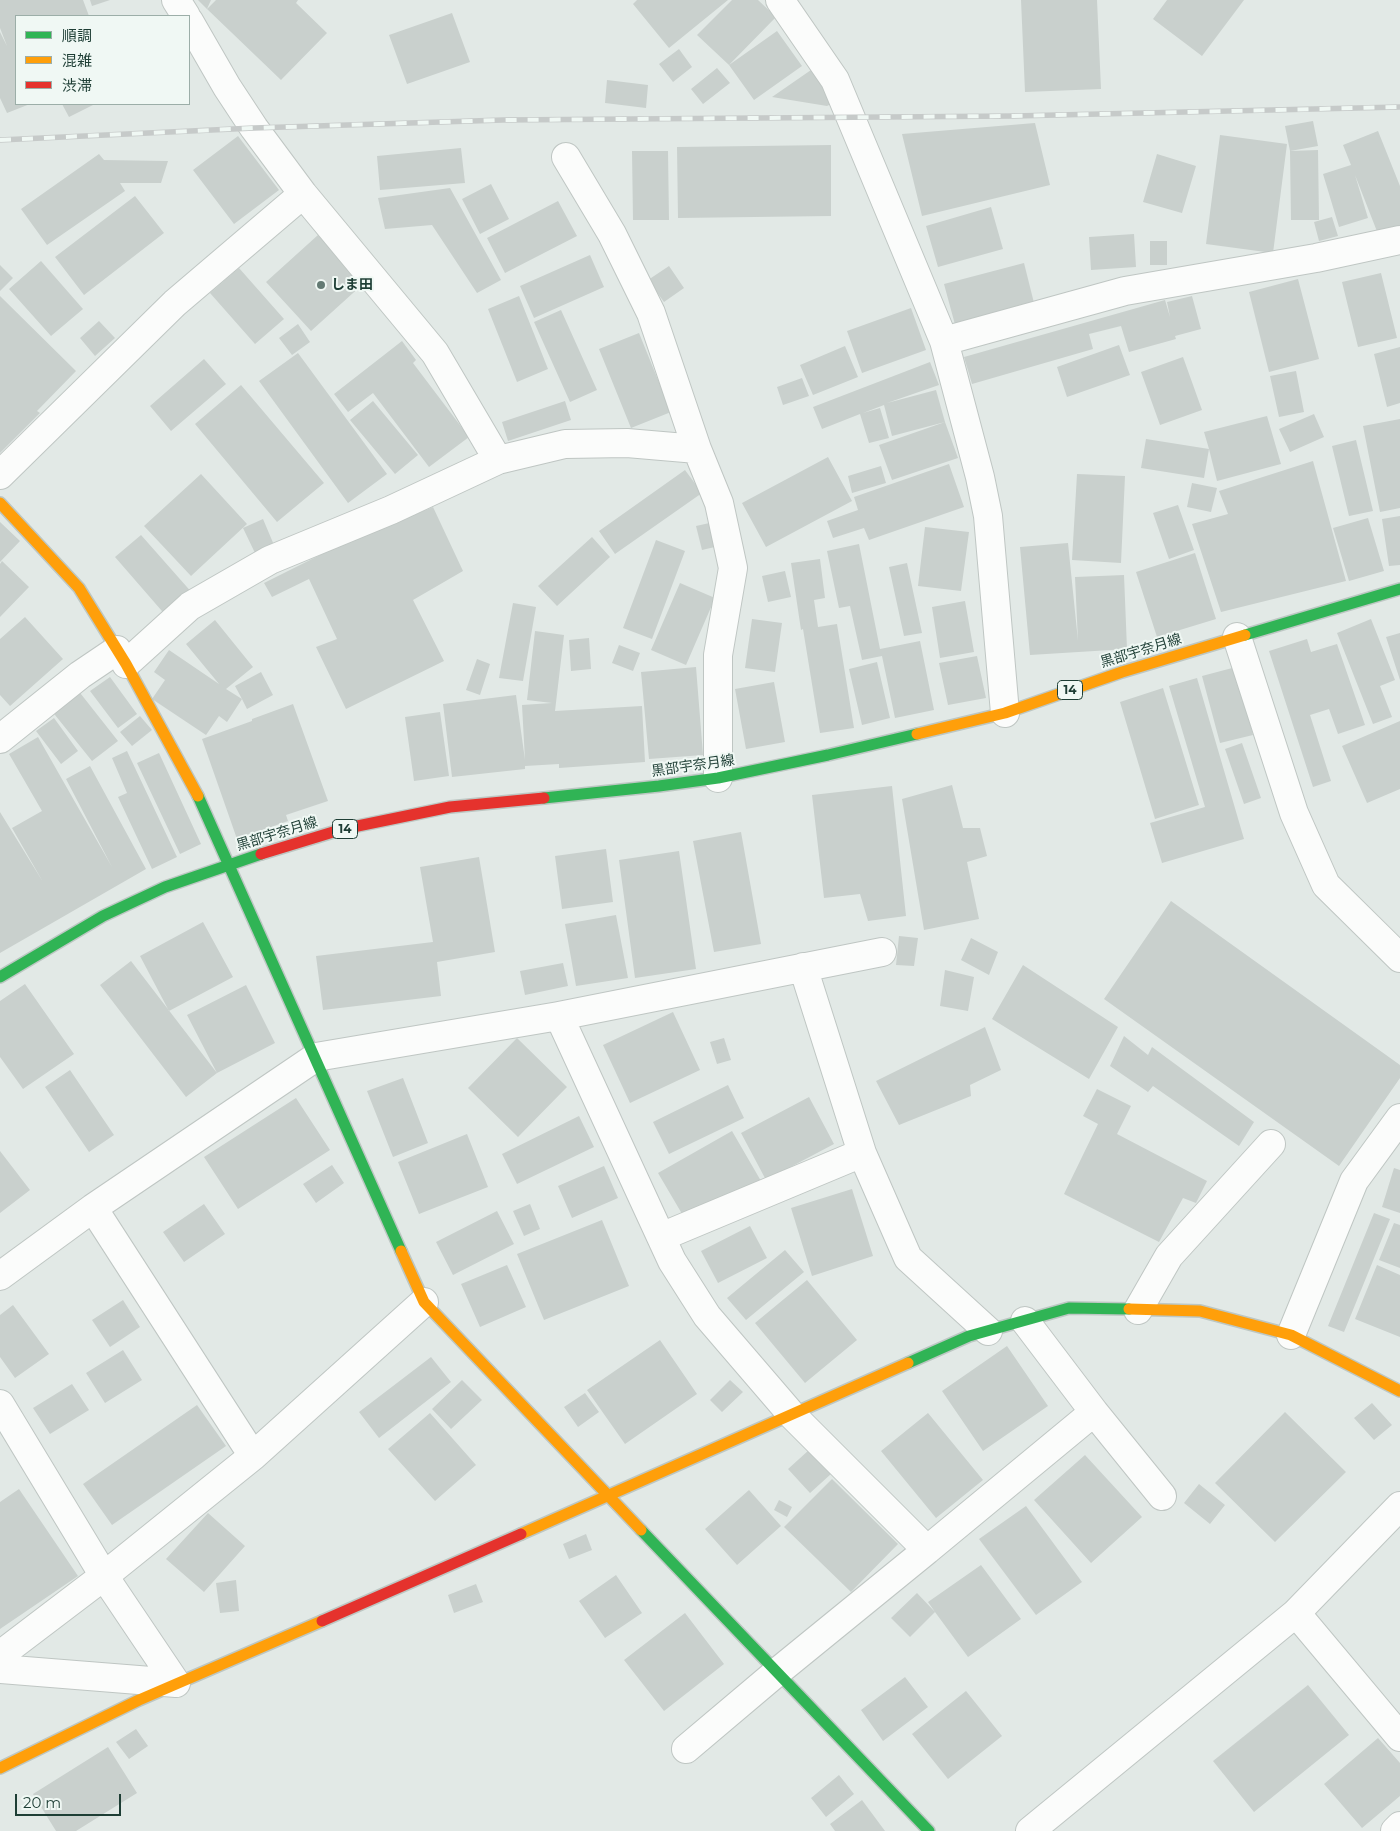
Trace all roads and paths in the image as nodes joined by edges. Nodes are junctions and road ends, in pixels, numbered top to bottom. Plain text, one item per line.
1 (176, 0) edge
2 (788, 3) edge
3 (185, 15) edge
4 (190, 23) edge
5 (566, 157) dead end
6 (303, 194) junction
7 (1400, 240) edge
8 (944, 341) junction
9 (697, 449) junction
10 (498, 460) junction
11 (0, 475) edge
12 (0, 503) edge
13 (1400, 589) edge
14 (1237, 637) junction
15 (122, 657) junction
16 (1005, 712) junction
17 (0, 739) edge
18 (718, 778) junction
19 (230, 864) junction
20 (882, 952) dead end
21 (1400, 958) edge
22 (803, 967) junction
23 (0, 977) edge
24 (559, 1016) junction
25 (316, 1057) junction
26 (1400, 1118) edge
27 (1271, 1144) dead end
28 (862, 1154) junction
29 (93, 1208) junction
30 (661, 1237) junction
31 (0, 1276) edge
32 (424, 1302) junction
33 (1138, 1310) junction
34 (1024, 1321) junction
35 (988, 1331) junction
36 (1291, 1335) junction
37 (1400, 1390) edge
38 (0, 1404) edge
39 (1094, 1412) junction
40 (792, 1415) junction
41 (253, 1456) junction
42 (609, 1496) junction
43 (1162, 1496) dead end
44 (1400, 1506) edge
45 (928, 1550) junction
46 (104, 1576) junction
47 (1296, 1613) junction
48 (0, 1655) edge
49 (0, 1669) edge
50 (776, 1673) junction
51 (176, 1684) junction
52 (1400, 1737) edge
53 (686, 1749) dead end
54 (0, 1768) edge
55 (1400, 1826) edge
56 (929, 1831) edge
57 (1030, 1831) edge
58 (1395, 1831) edge

1 - 3 street
2 - 8 street
4 - 6 street
5 - 9 street
6 - 10 street
6 - 11 street
7 - 8 street
8 - 16 street
9 - 10 street
9 - 18 street
10 - 15 street
12 - 15 street
13 - 14 street, 黒部宇奈月線 / 14
14 - 16 street, 黒部宇奈月線 / 14
14 - 21 street
15 - 17 street
15 - 19 street
16 - 18 street, 黒部宇奈月線 / 14
18 - 19 street, 黒部宇奈月線 / 14
19 - 23 street, 黒部宇奈月線 / 14
19 - 25 street
20 - 22 street
22 - 24 street
22 - 28 street
24 - 25 street
24 - 30 street
25 - 29 street
25 - 32 street
26 - 36 street
27 - 33 street
28 - 30 street
28 - 35 street
29 - 31 street
29 - 41 street
30 - 40 street
32 - 41 street
32 - 42 street
33 - 34 street
33 - 36 street
34 - 35 street
34 - 39 street
35 - 40 street
36 - 37 street
38 - 46 street
39 - 43 street
39 - 45 street
40 - 42 street
40 - 45 street
41 - 46 street
42 - 50 street
42 - 51 street
44 - 47 street
45 - 50 street
46 - 48 street
46 - 51 street
47 - 52 street
47 - 57 street
49 - 51 street
50 - 53 street
50 - 56 street
51 - 54 street
55 - 58 street

